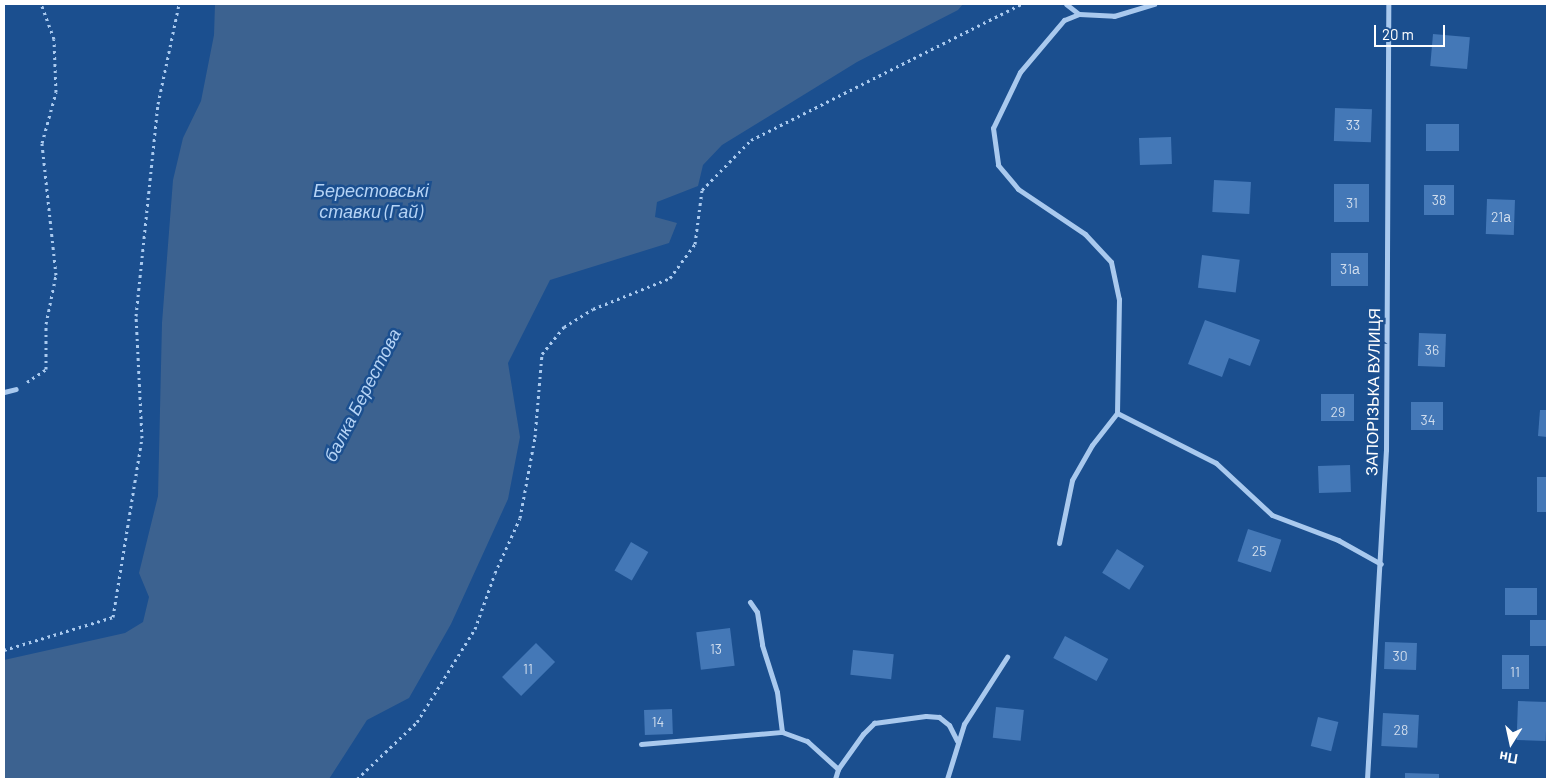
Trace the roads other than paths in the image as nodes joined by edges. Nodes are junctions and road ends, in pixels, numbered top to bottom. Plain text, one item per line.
1 (1066, 4) edge
2 (1154, 4) edge
3 (1388, 4) edge
4 (1079, 14) junction
5 (16, 389) road end
6 (4, 392) edge
7 (1117, 413) junction
8 (1059, 543) dead end
9 (1380, 564) junction
10 (750, 602) dead end
11 (1007, 657) dead end
12 (782, 732) junction
13 (957, 741) junction
14 (641, 744) dead end
15 (838, 769) junction
16 (835, 779) edge
17 (947, 779) edge
18 (1367, 779) edge

1 - 4 street
2 - 4 street
3 - 9 street, ЗАПОРІЗЬКА ВУЛИЦЯ
4 - 7 street
5 - 6 street
7 - 8 street
7 - 9 street
9 - 18 street, ЗАПОРІЗЬКА ВУЛИЦЯ
10 - 12 street
11 - 13 street
12 - 14 street
12 - 15 street
13 - 15 street
13 - 17 street
15 - 16 street

